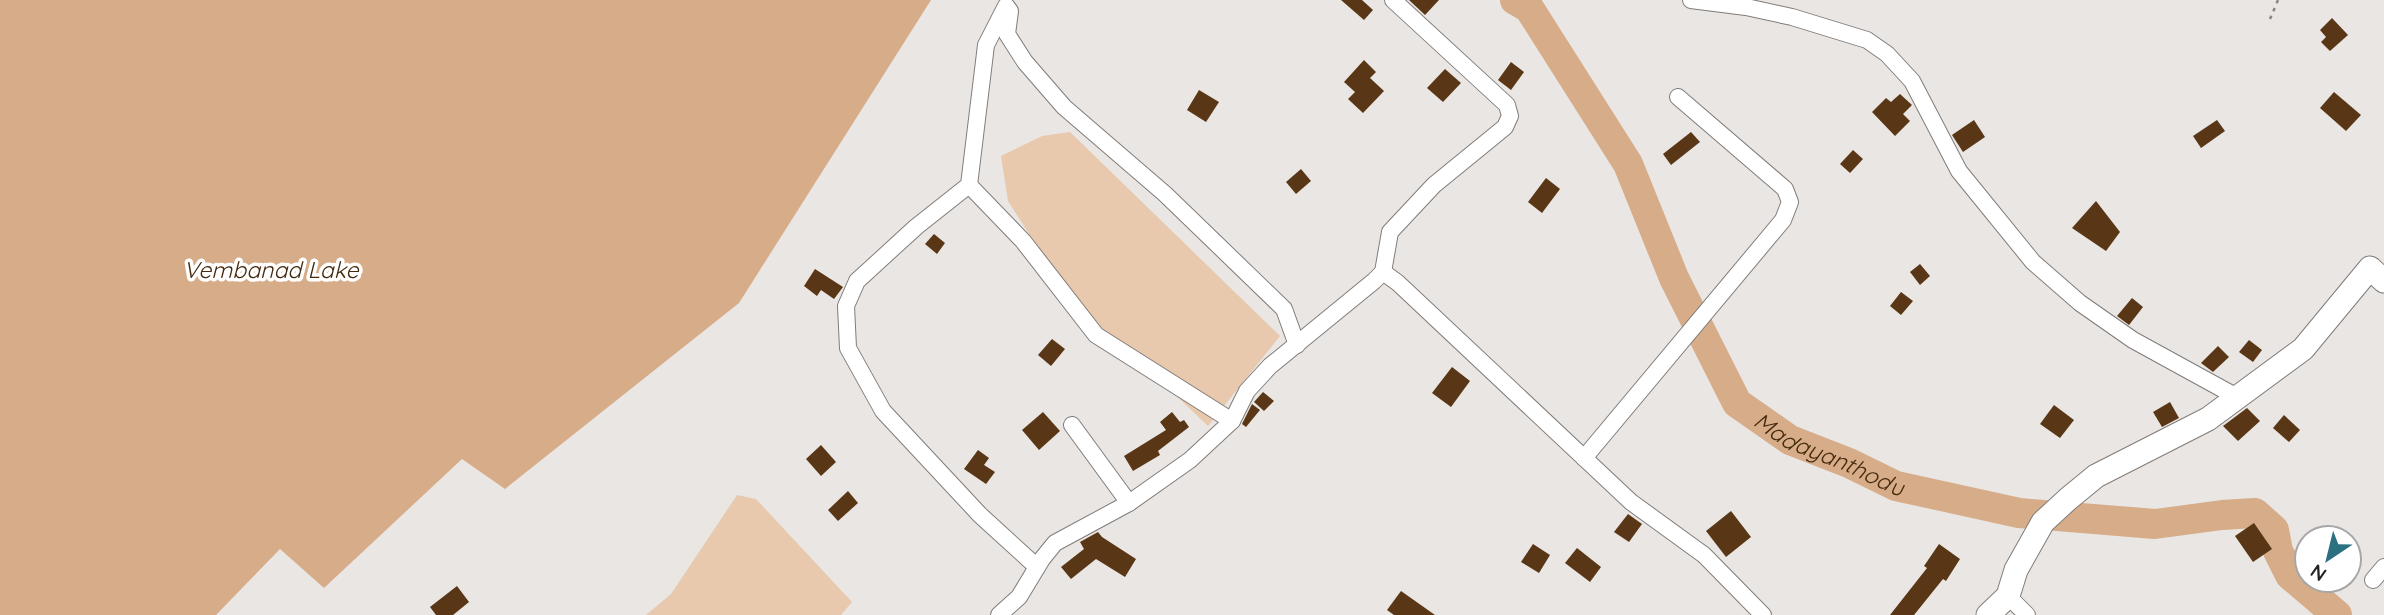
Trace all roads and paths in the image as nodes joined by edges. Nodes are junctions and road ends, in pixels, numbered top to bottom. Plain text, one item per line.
1 (1393, 0) edge
2 (1691, 0) edge
3 (2278, 0) edge
4 (1004, 3) edge
5 (2270, 19) dead end
6 (1678, 97) dead end
7 (969, 185) junction
8 (1383, 272) junction
9 (2384, 281) edge
10 (1297, 345) junction
11 (2237, 397) junction
12 (1232, 421) junction
13 (1072, 425) dead end
14 (1584, 458) junction
15 (1129, 503) junction
16 (1037, 567) junction
17 (2384, 567) edge
18 (2373, 580) dead end
19 (2008, 596) junction
20 (999, 615) edge
21 (1763, 615) edge
22 (1988, 615) edge
23 (2027, 615) edge

1 - 8 street
2 - 11 street
3 - 5 path
4 - 7 street
4 - 10 street
6 - 14 street
7 - 12 street
7 - 16 street
8 - 10 street
8 - 14 street
9 - 11 main road
10 - 12 street
11 - 19 main road
12 - 15 street
13 - 15 street
14 - 21 street
15 - 16 street
16 - 20 street
17 - 18 street
19 - 22 main road
19 - 23 street

